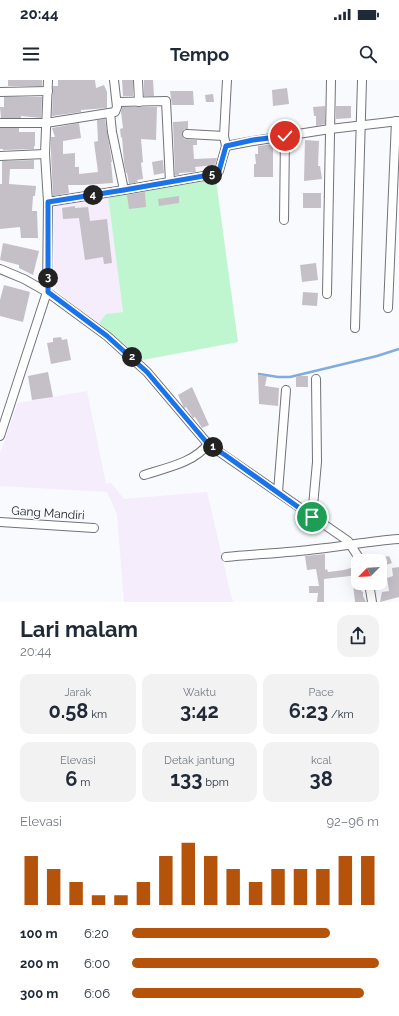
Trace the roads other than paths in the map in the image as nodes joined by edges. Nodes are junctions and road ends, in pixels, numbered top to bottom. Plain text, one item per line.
1 (48, 80) edge
2 (114, 80) edge
3 (138, 80) edge
4 (228, 80) edge
5 (332, 80) edge
6 (362, 80) edge
7 (48, 91) junction
8 (0, 92) edge
9 (116, 102) junction
10 (139, 102) junction
11 (110, 113) junction
12 (397, 121) edge
13 (0, 123) edge
14 (46, 123) junction
15 (362, 125) junction
16 (330, 129) junction
17 (187, 134) dead end
18 (224, 136) junction
19 (285, 136) junction
20 (226, 146) junction
21 (44, 154) junction
22 (0, 156) edge
23 (170, 182) junction
24 (124, 190) junction
25 (48, 202) junction
26 (284, 220) dead end
27 (0, 269) edge
28 (48, 292) junction
29 (327, 294) dead end
30 (388, 308) dead end
31 (355, 328) dead end
32 (316, 379) dead end
33 (286, 390) dead end
34 (0, 436) edge
35 (208, 444) junction
36 (144, 475) dead end
37 (278, 492) junction
38 (312, 517) junction
39 (0, 522) edge
40 (94, 528) dead end
41 (399, 539) edge
42 (351, 545) junction
43 (357, 554) edge
44 (226, 557) dead end
45 (370, 590) edge
46 (372, 602) edge

1 - 7 street
2 - 9 street
3 - 10 street
4 - 18 street
5 - 16 street
6 - 15 street
7 - 8 street
7 - 14 street
9 - 10 street
9 - 11 street
10 - 23 street
11 - 14 street
11 - 24 street
12 - 15 street
12 - 30 street
13 - 14 street
14 - 21 street
15 - 16 street
15 - 31 street
16 - 19 street
16 - 29 street
17 - 18 street
18 - 20 street
19 - 20 street
19 - 26 street
20 - 23 street
21 - 22 street
21 - 25 street
23 - 24 street
24 - 25 street
25 - 28 street
27 - 28 street
28 - 34 street
28 - 35 street
32 - 38 street
33 - 37 street
35 - 36 street
35 - 37 street
37 - 38 street
38 - 42 street
39 - 40 street, Gang Mandiri
41 - 42 street
42 - 43 street
42 - 44 street
45 - 46 street

